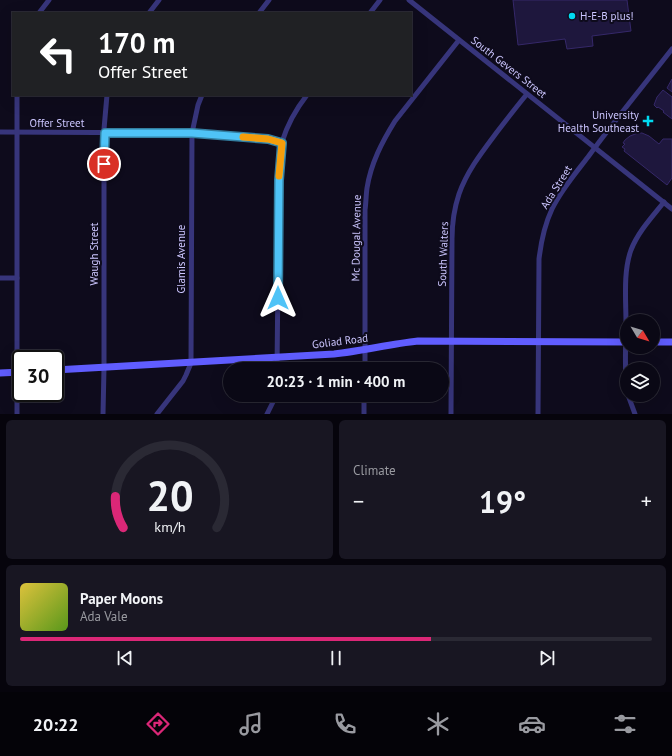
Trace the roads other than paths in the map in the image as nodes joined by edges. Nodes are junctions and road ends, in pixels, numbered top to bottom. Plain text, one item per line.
1 (49, 0) edge
2 (159, 0) edge
3 (269, 0) edge
4 (380, 0) edge
5 (409, 0) edge
6 (40, 12) edge
7 (150, 12) edge
8 (260, 12) edge
9 (371, 12) edge
10 (459, 40) junction
11 (672, 49) edge
12 (527, 94) junction
13 (17, 96) edge
14 (107, 96) edge
15 (202, 96) edge
16 (305, 96) edge
17 (0, 132) edge
18 (17, 132) junction
19 (105, 133) junction
20 (192, 133) junction
21 (282, 143) junction
22 (594, 147) junction
23 (664, 202) junction
24 (672, 209) edge
25 (0, 278) edge
26 (17, 278) junction
27 (626, 314) edge
28 (451, 341) junction
29 (538, 342) junction
30 (620, 342) edge
31 (660, 342) edge
32 (672, 342) edge
33 (365, 349) junction
34 (19, 350) edge
35 (277, 358) junction
36 (191, 362) junction
37 (277, 362) edge
38 (365, 362) edge
39 (104, 368) junction
40 (64, 370) edge
41 (12, 372) edge
42 (0, 373) edge
43 (17, 402) edge
44 (273, 402) edge
45 (364, 402) edge
46 (629, 402) edge
47 (16, 414) edge
48 (103, 414) edge
49 (157, 414) edge
50 (267, 414) edge
51 (364, 414) edge
52 (452, 414) edge
53 (538, 414) edge
54 (635, 414) edge

1 - 6 street
2 - 7 street
3 - 8 street
4 - 9 street
5 - 10 street, South Gevers Street
10 - 12 street, South Gevers Street
10 - 33 street, Mc Dougal Avenue
11 - 22 street, Ada Street
12 - 22 street, South Gevers Street
12 - 28 street, South Walters
13 - 18 street
14 - 19 street, Waugh Street
15 - 20 street, Glamis Avenue
16 - 21 street
17 - 18 street, Offer Street
18 - 19 street, Offer Street
18 - 26 street
19 - 20 street, Offer Street
19 - 39 street, Waugh Street
20 - 21 street, Offer Street
20 - 36 street, Glamis Avenue
21 - 35 street
22 - 23 street, South Gevers Street
22 - 29 street, Ada Street
23 - 24 street, South Gevers Street
23 - 27 street
25 - 26 street
26 - 34 street
28 - 29 main road, Goliad Road
28 - 33 main road, Goliad Road
28 - 52 street, South Walters
29 - 30 main road, Goliad Road
29 - 53 street, Ada Street
31 - 32 main road
33 - 35 main road, Goliad Road
33 - 38 street, Mc Dougal Avenue
35 - 36 main road, Goliad Road
35 - 37 street
36 - 39 main road, Goliad Road
36 - 49 street, Glamis Avenue
39 - 40 main road, Goliad Road
39 - 48 street, Waugh Street
41 - 42 main road
43 - 47 street
44 - 50 street
45 - 51 street
46 - 54 street

